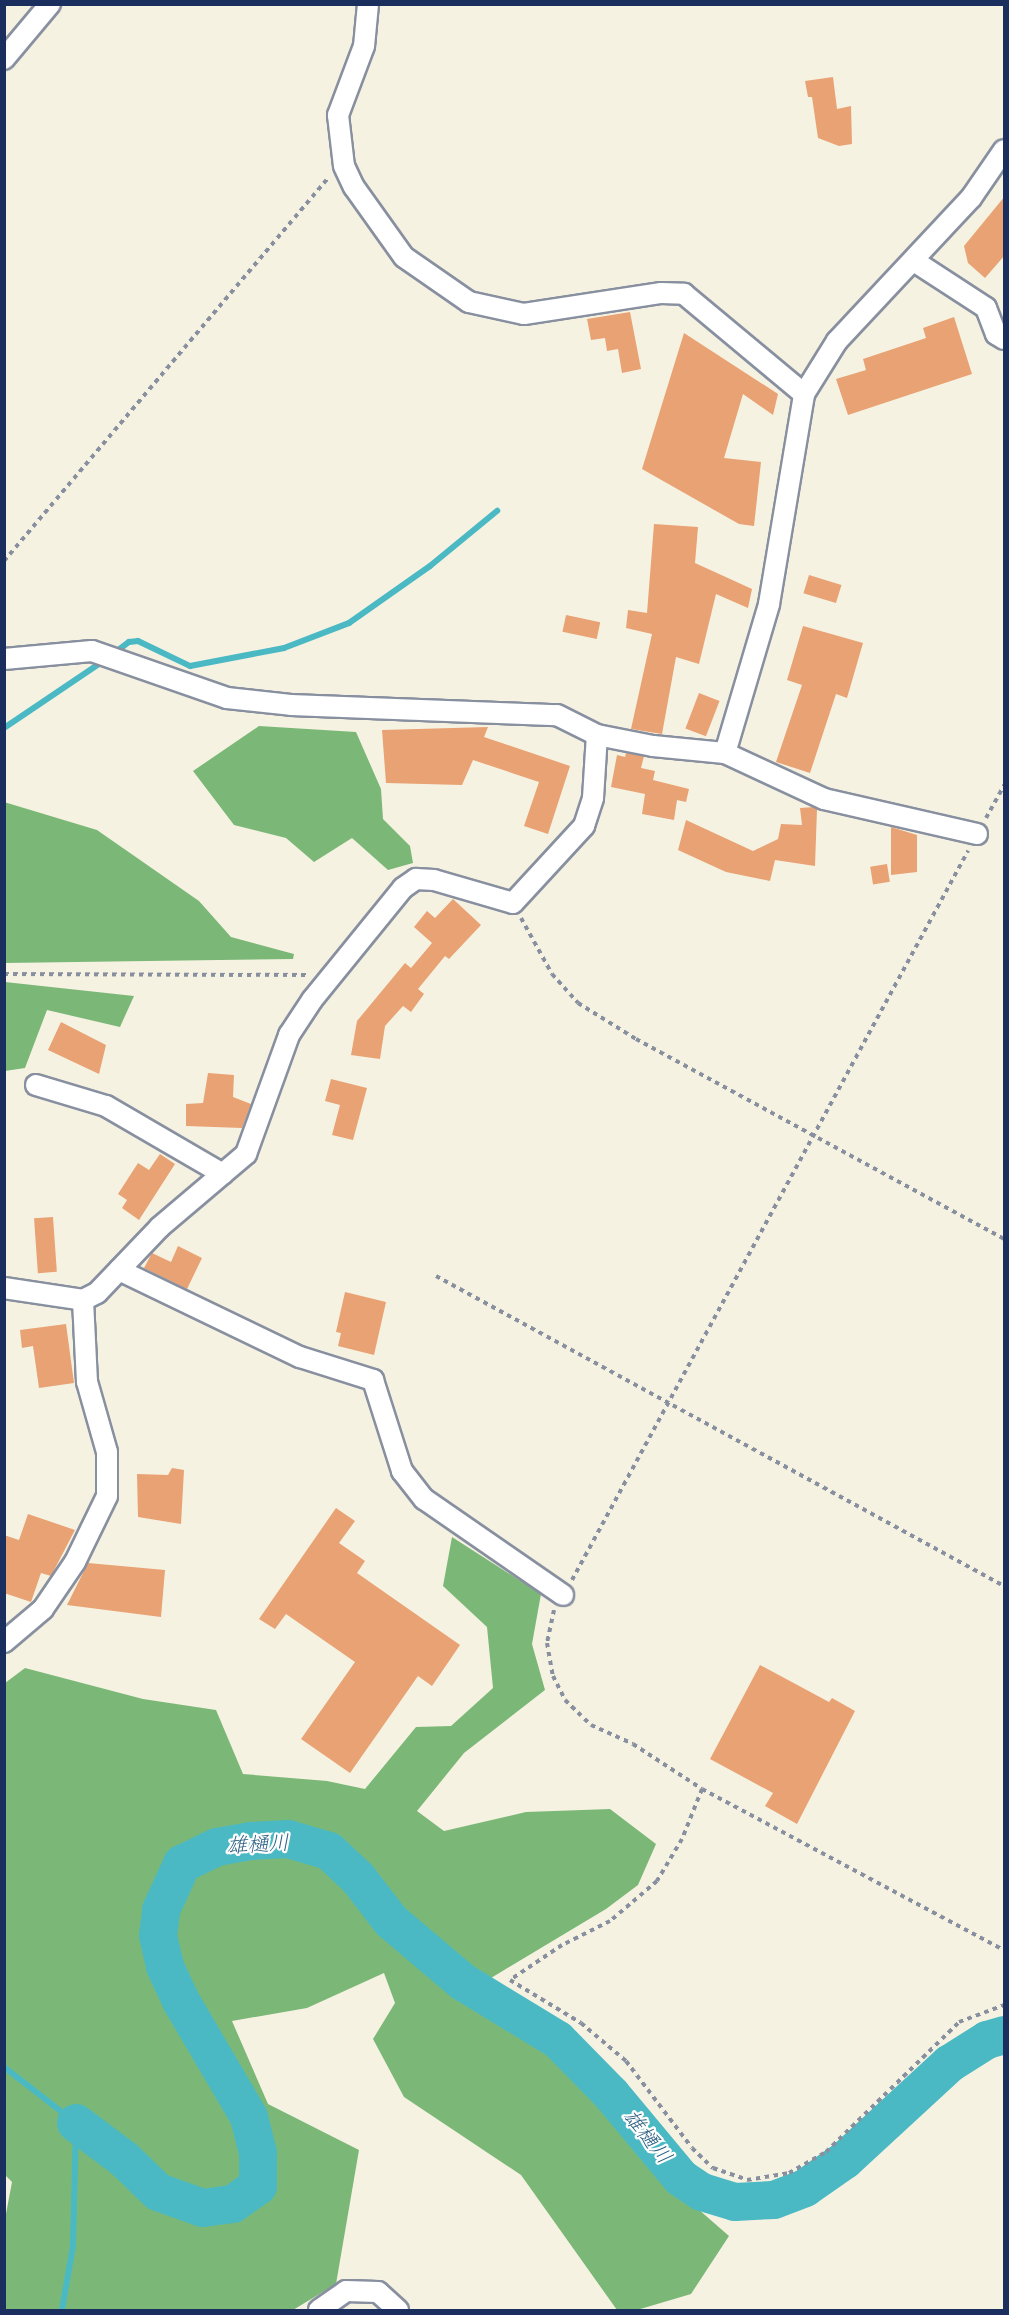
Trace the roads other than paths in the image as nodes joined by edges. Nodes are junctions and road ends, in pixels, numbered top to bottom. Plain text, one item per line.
1 (50, 4) edge
2 (368, 4) edge
3 (4, 59) edge
4 (1005, 150) edge
5 (914, 261) junction
6 (1005, 339) edge
7 (804, 394) junction
8 (4, 659) edge
9 (597, 735) junction
10 (725, 753) junction
11 (977, 834) road end
12 (36, 1085) dead end
13 (223, 1174) junction
14 (119, 1270) junction
15 (4, 1288) edge
16 (83, 1300) junction
17 (563, 1595) road end
18 (4, 1642) edge
19 (319, 2310) edge
20 (398, 2310) edge

1 - 3 street
2 - 7 street
4 - 5 street
5 - 6 street
5 - 7 street
7 - 10 street
8 - 9 street
9 - 10 street
9 - 13 street
10 - 11 street
12 - 13 street
13 - 14 street
14 - 16 street
14 - 17 street
15 - 16 street
16 - 18 street
19 - 20 street

